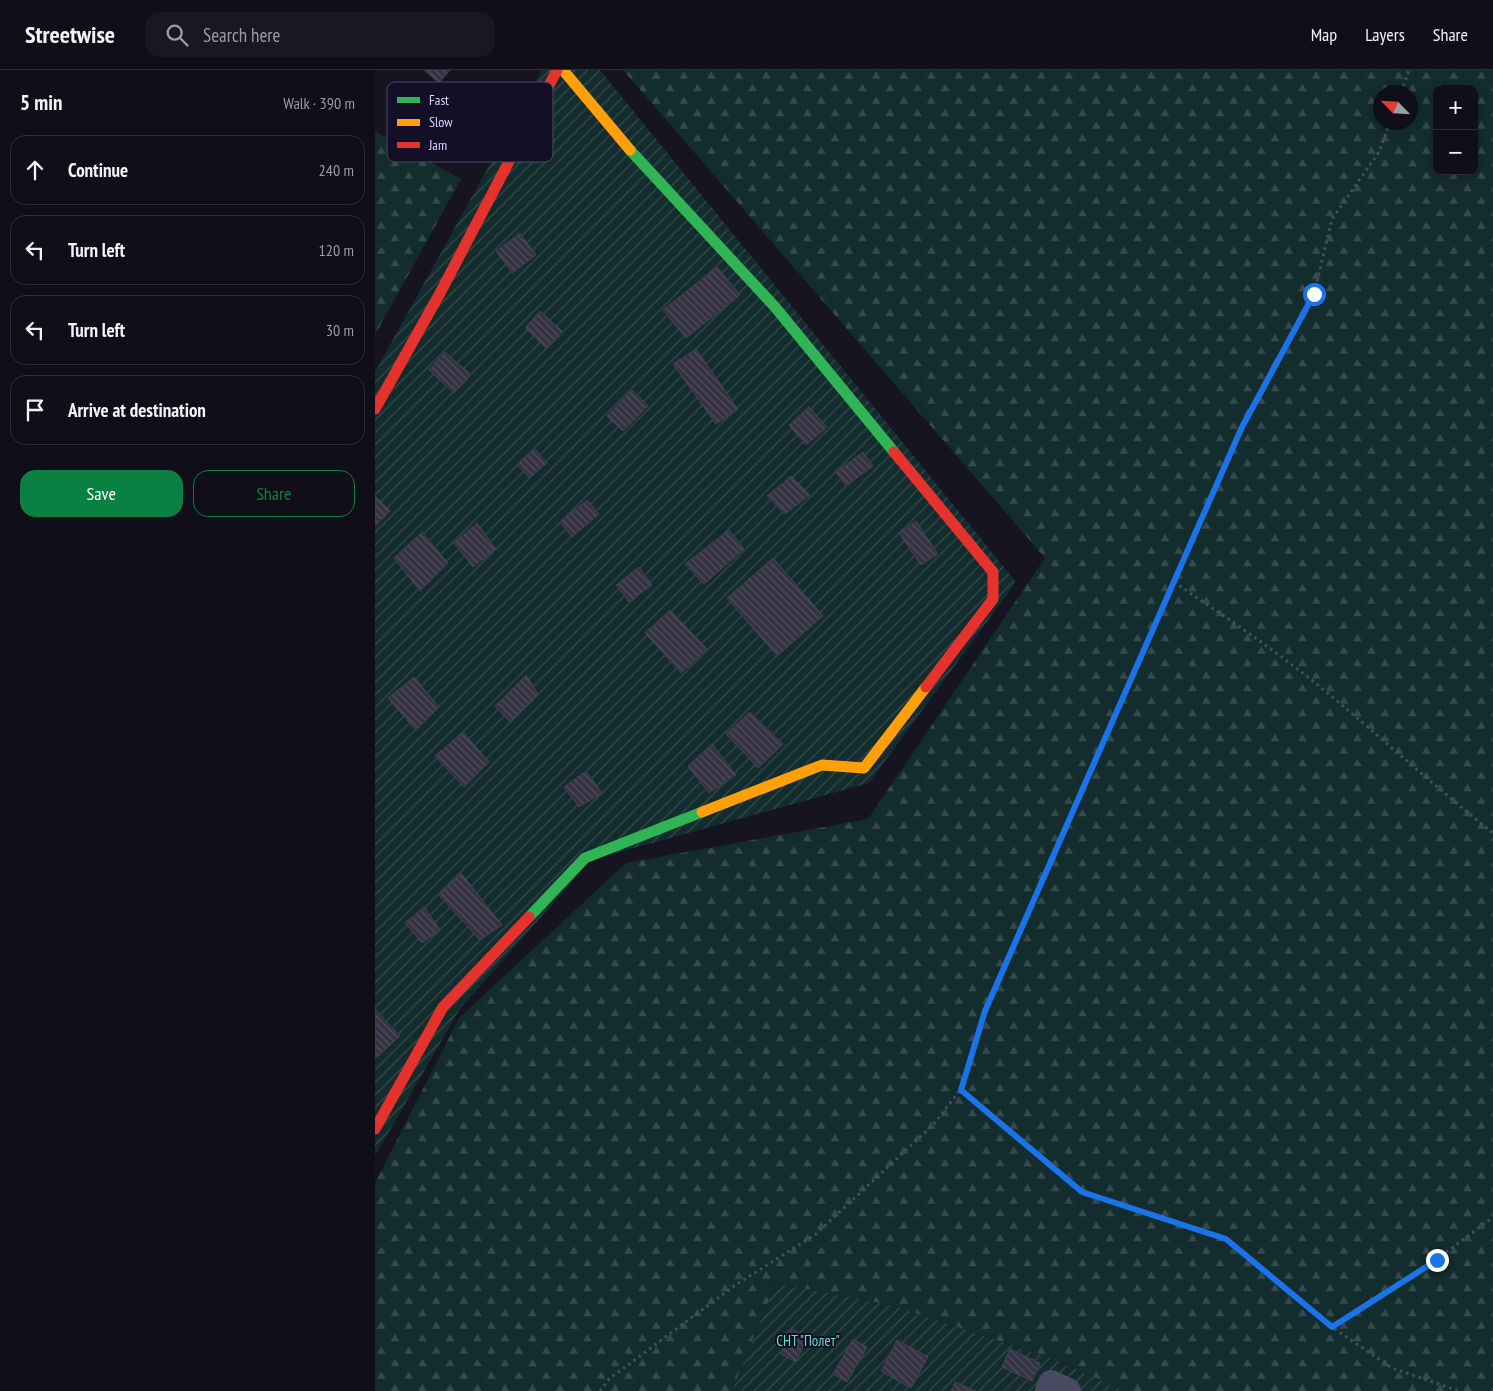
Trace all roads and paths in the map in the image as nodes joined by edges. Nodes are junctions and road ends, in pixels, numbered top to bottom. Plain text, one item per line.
1 (557, 70) edge
2 (563, 70) edge
3 (1409, 70) edge
4 (551, 82) edge
5 (1404, 85) edge
6 (1387, 130) edge
7 (509, 162) edge
8 (375, 409) edge
9 (1174, 582) junction
10 (1493, 833) edge
11 (961, 1090) junction
12 (375, 1129) edge
13 (1493, 1217) edge
14 (1332, 1327) junction
15 (600, 1391) edge
16 (1459, 1391) edge

1 - 4 street
2 - 12 street
3 - 5 path
6 - 9 path
7 - 8 street
9 - 10 path
9 - 11 path
11 - 14 path
11 - 15 path
13 - 14 path
14 - 16 path

